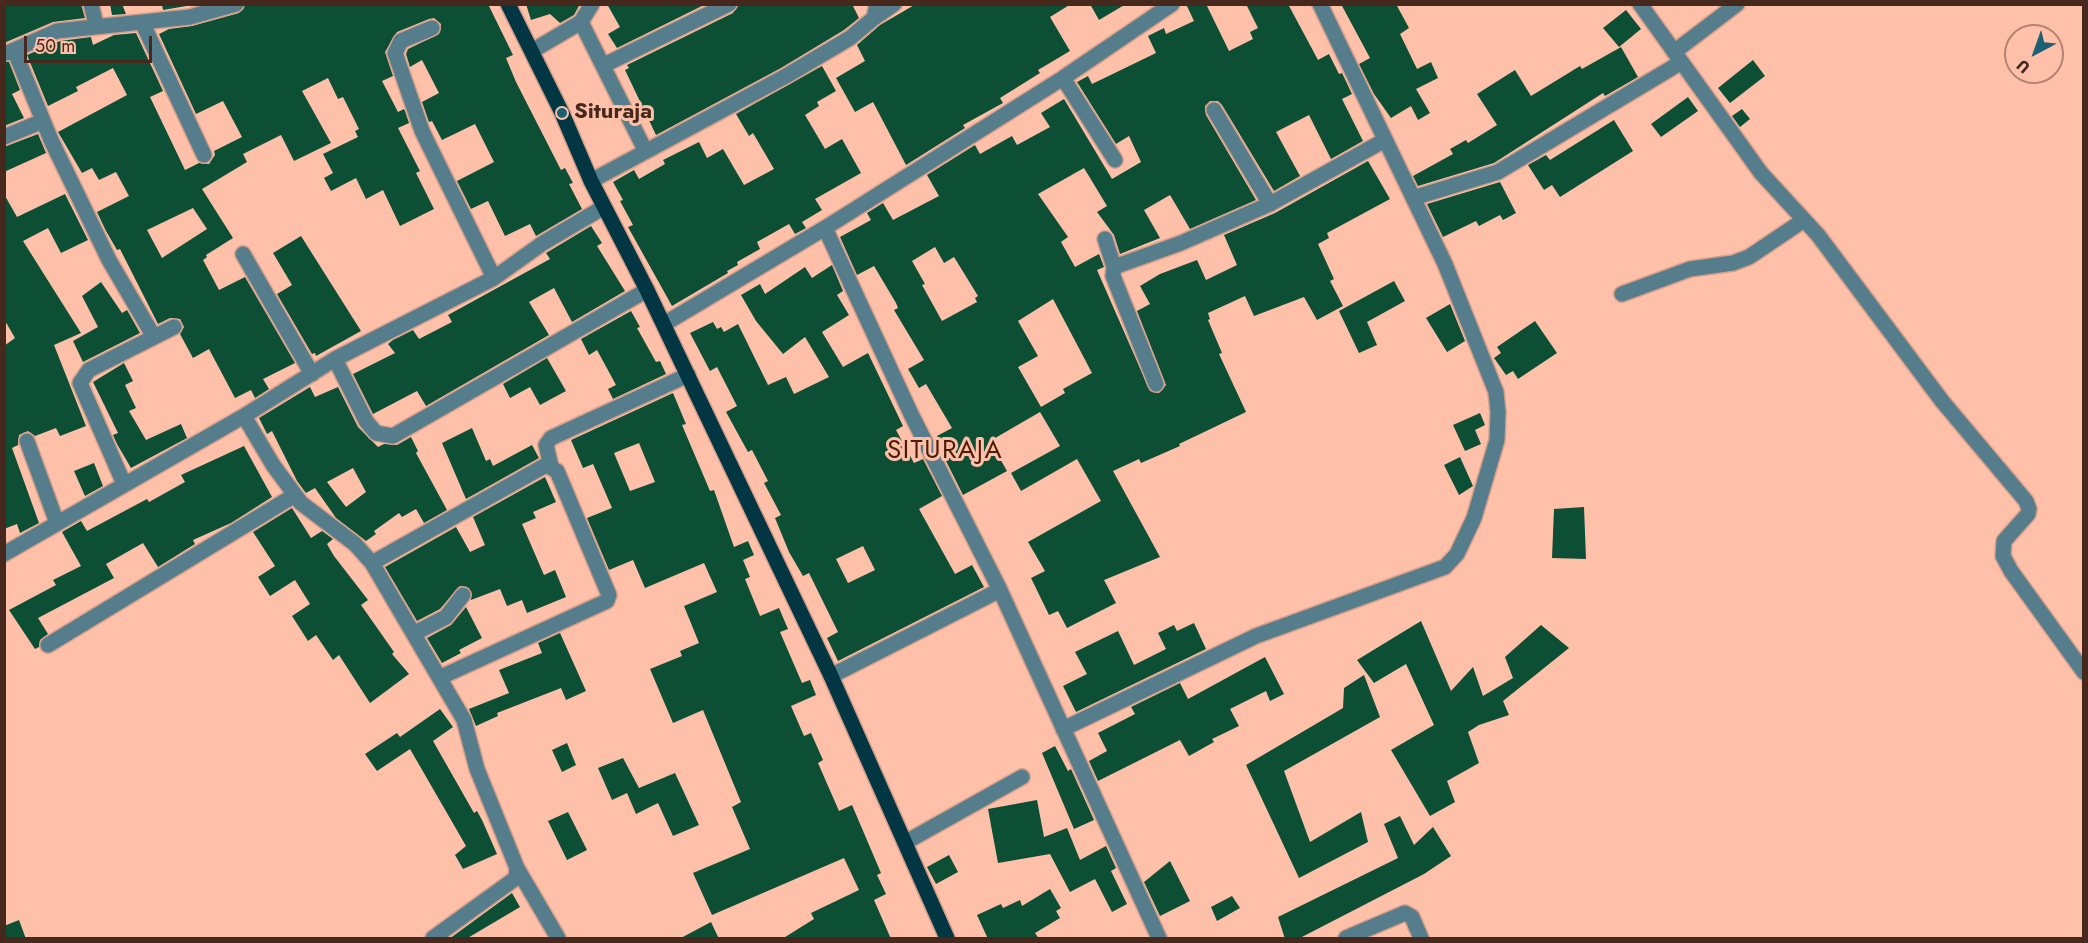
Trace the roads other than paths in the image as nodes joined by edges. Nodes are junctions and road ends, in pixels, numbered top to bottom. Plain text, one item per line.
1 (91, 4) edge
2 (236, 4) edge
3 (508, 4) edge
4 (592, 4) edge
5 (729, 4) edge
6 (894, 4) edge
7 (1172, 4) edge
8 (1320, 4) edge
9 (1640, 4) edge
10 (1737, 4) edge
11 (876, 11) edge
12 (142, 22) junction
13 (581, 22) junction
14 (96, 24) junction
15 (432, 28) dead end
16 (532, 51) junction
17 (9, 52) edge
18 (1677, 58) junction
19 (604, 64) junction
20 (1063, 78) junction
21 (1214, 110) dead end
22 (43, 121) junction
23 (4, 137) edge
24 (1385, 140) junction
25 (645, 150) junction
26 (204, 155) dead end
27 (1115, 160) dead end
28 (591, 181) junction
29 (1413, 198) junction
30 (1270, 204) junction
31 (604, 207) junction
32 (1804, 220) junction
33 (825, 228) junction
34 (1105, 239) dead end
35 (243, 254) dead end
36 (1114, 267) junction
37 (494, 278) junction
38 (647, 290) junction
39 (1622, 294) dead end
40 (664, 324) junction
41 (174, 327) dead end
42 (154, 337) junction
43 (335, 360) junction
44 (312, 374) junction
45 (688, 375) junction
46 (1156, 384) dead end
47 (244, 416) junction
48 (27, 441) dead end
49 (551, 466) junction
50 (124, 483) junction
51 (295, 495) junction
52 (57, 523) junction
53 (4, 554) edge
54 (372, 563) junction
55 (999, 590) junction
56 (463, 595) dead end
57 (415, 633) junction
58 (48, 645) dead end
59 (2084, 672) edge
60 (831, 676) junction
61 (441, 677) junction
62 (1063, 729) junction
63 (1022, 777) dead end
64 (906, 842) junction
65 (517, 868) junction
66 (433, 939) edge
67 (558, 939) edge
68 (947, 939) edge
69 (1159, 939) edge
70 (1346, 939) edge
71 (1421, 939) edge

1 - 14 street
2 - 12 street
3 - 16 main road
4 - 13 street
5 - 19 street
6 - 11 street
7 - 20 street
8 - 24 street
9 - 18 street
10 - 18 street
11 - 25 street
12 - 14 street
12 - 26 street
13 - 16 street
13 - 19 street
14 - 17 street
15 - 37 street
16 - 28 main road
17 - 22 street
18 - 29 street
18 - 32 street
19 - 25 street
20 - 27 street
20 - 33 street
21 - 30 street
22 - 23 street
22 - 42 street
24 - 29 street
24 - 30 street
25 - 28 street
28 - 31 main road
29 - 62 street
30 - 36 street
31 - 37 street
31 - 38 main road
32 - 39 street
32 - 59 street
33 - 40 street
33 - 55 street
34 - 36 street
35 - 44 street
36 - 46 street
37 - 43 street
38 - 40 main road
38 - 43 street
40 - 45 main road
41 - 42 street
42 - 50 street
43 - 44 street
44 - 47 street
45 - 49 street
45 - 60 main road
47 - 50 street
47 - 51 street
48 - 52 street
49 - 54 street
49 - 61 street
50 - 52 street
51 - 54 street
51 - 58 street
52 - 53 street
54 - 57 street
55 - 60 street
55 - 62 street
56 - 57 street
57 - 61 street
60 - 64 main road
61 - 65 street
62 - 69 street
63 - 64 street
64 - 68 main road
65 - 66 street
65 - 67 street
70 - 71 street

